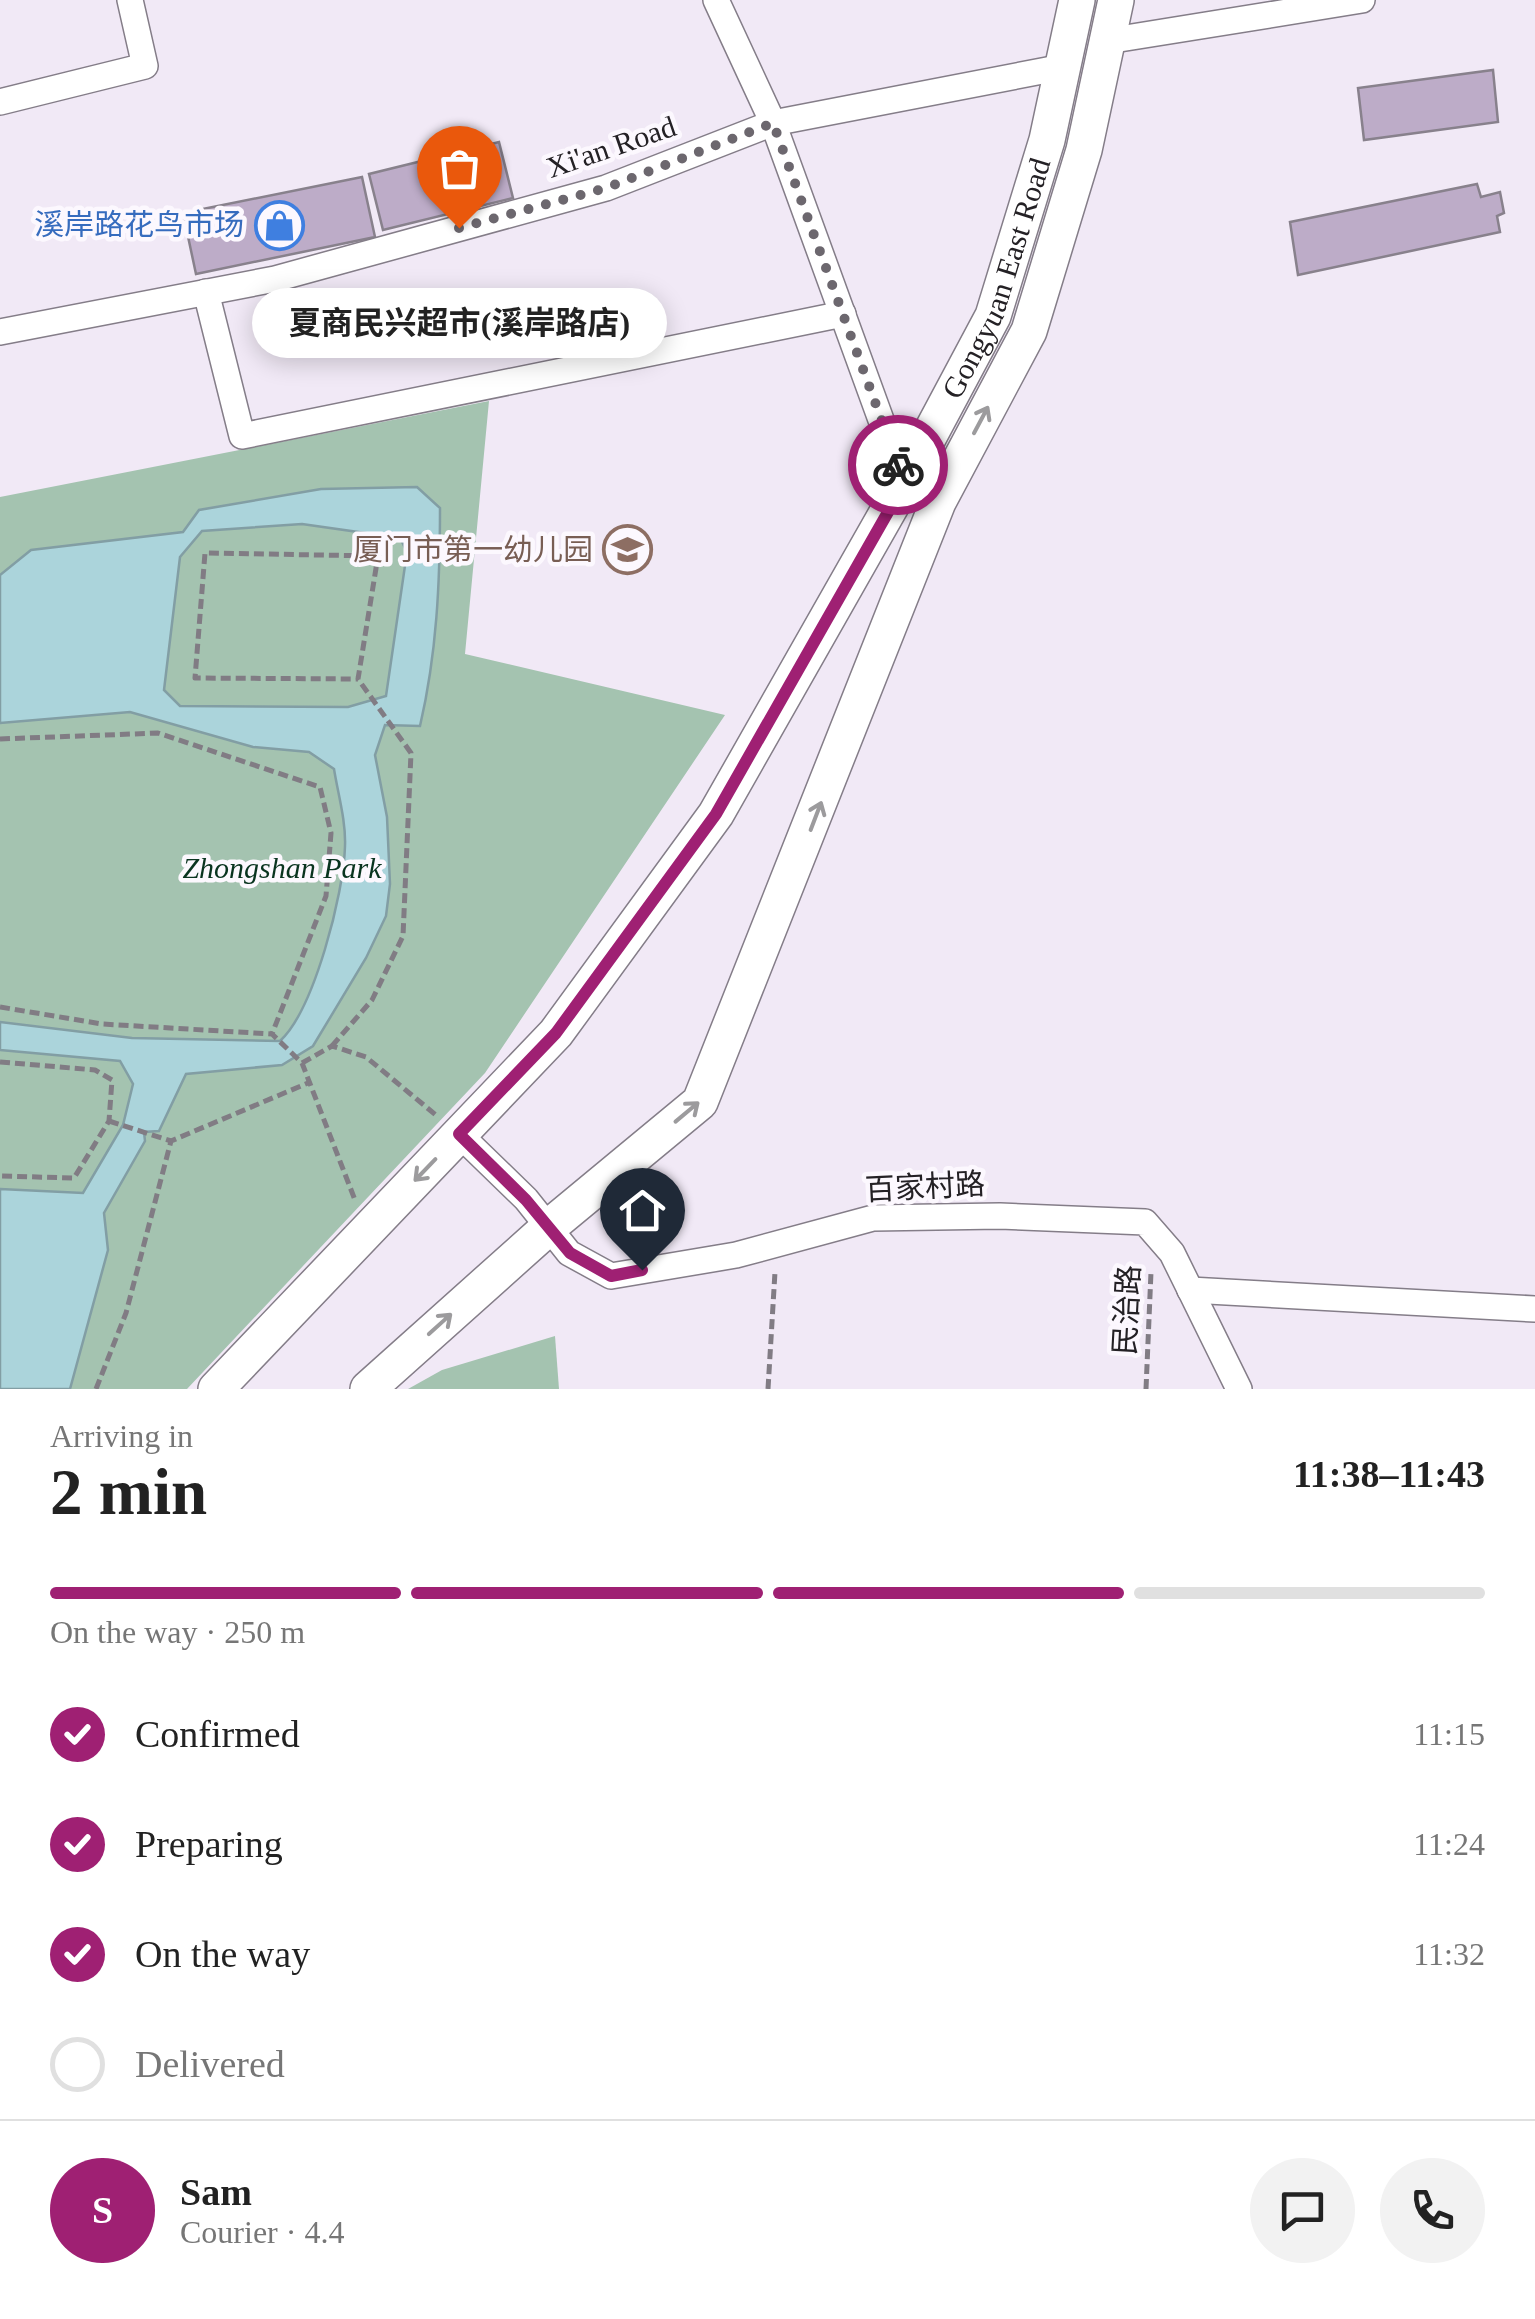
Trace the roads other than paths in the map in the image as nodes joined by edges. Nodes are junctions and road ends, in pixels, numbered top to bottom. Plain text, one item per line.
1 (130, 0) edge
2 (716, 0) edge
3 (1077, 0) edge
4 (1116, 0) edge
5 (1362, 0) edge
6 (1108, 41) junction
7 (1063, 67) junction
8 (0, 102) edge
9 (773, 123) junction
10 (206, 292) junction
11 (843, 314) junction
12 (0, 332) edge
13 (904, 484) junction
14 (459, 1134) junction
15 (548, 1227) junction
16 (1190, 1290) junction
17 (1535, 1309) edge
18 (216, 1389) edge
19 (368, 1389) edge
20 (1239, 1389) edge

1 - 8 street
2 - 9 street
3 - 7 main road, Gongyuan East Road
4 - 6 main road, Gongyuan East Road
5 - 6 street
15 -> 6 main road, Gongyuan East Road
7 - 9 street, Xi'an Road
7 - 13 main road, Gongyuan East Road
9 - 10 street, Xi'an Road
9 - 11 street
10 - 11 street
10 - 12 street, Xi'an Road
11 - 13 street
13 - 14 main road, Gongyuan East Road
14 - 15 street, 百家村路
14 -> 18 main road, Gongyuan East Road
15 - 16 street, 百家村路
19 -> 15 main road, Gongyuan East Road
16 - 17 street
16 - 20 street

